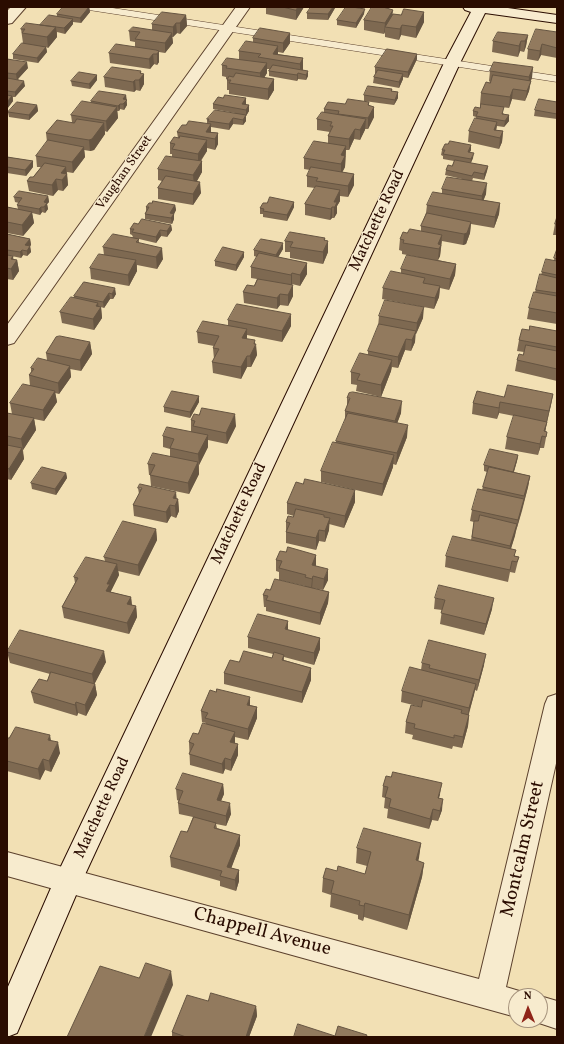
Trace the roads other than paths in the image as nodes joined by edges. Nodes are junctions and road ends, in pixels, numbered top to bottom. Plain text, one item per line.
1 (19, 7) edge
2 (89, 7) edge
3 (243, 7) edge
4 (539, 7) edge
5 (478, 8) edge
6 (555, 18) edge
7 (7, 20) edge
8 (228, 28) junction
9 (452, 63) junction
10 (557, 79) edge
11 (7, 339) edge
12 (557, 704) edge
13 (7, 864) edge
14 (68, 881) junction
15 (490, 995) junction
16 (508, 1001) edge
17 (7, 1023) edge

1 - 7 street
2 - 8 lane
3 - 8 street, Vaughan Street
4 - 6 street
5 - 6 street
5 - 9 street, Matchette Road
8 - 9 lane
8 - 11 street, Vaughan Street
9 - 10 lane
9 - 14 street, Matchette Road
12 - 15 street, Montcalm Street
13 - 14 street, Chappell Avenue
14 - 15 street, Chappell Avenue
14 - 17 street, Matchette Road
15 - 16 street, Chappell Avenue

